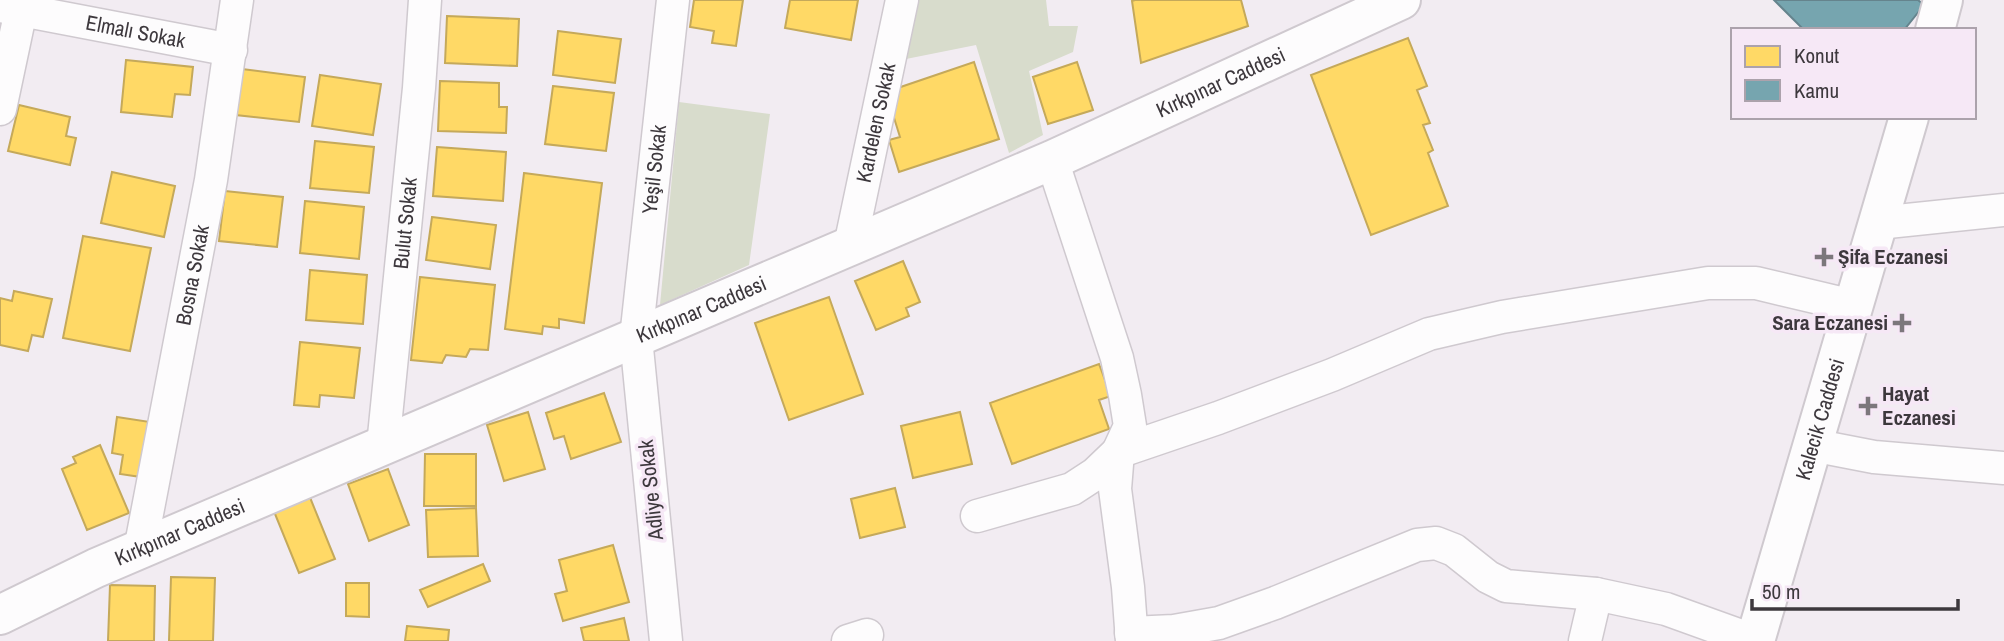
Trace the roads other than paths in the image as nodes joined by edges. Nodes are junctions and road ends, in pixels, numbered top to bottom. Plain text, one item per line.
1 (237, 0) edge
2 (425, 0) edge
3 (673, 0) edge
4 (902, 0) edge
5 (1401, 0) edge
6 (1943, 0) edge
7 (11, 8) edge
8 (1936, 28) edge
9 (231, 50) junction
10 (0, 109) edge
11 (1908, 119) edge
12 (1052, 160) junction
13 (2004, 209) edge
14 (1878, 223) junction
15 (850, 246) junction
16 (1853, 306) junction
17 (636, 338) junction
18 (383, 446) junction
19 (1812, 446) junction
20 (1118, 452) junction
21 (2004, 468) edge
22 (977, 516) dead end
23 (140, 550) junction
24 (1596, 594) junction
25 (0, 615) edge
26 (1131, 637) edge
27 (666, 641) edge
28 (1585, 641) edge
29 (1755, 641) edge

1 - 9 street, Bosna Sokak
2 - 18 street, Bulut Sokak
3 - 17 street, Yeşil Sokak
4 - 15 street, Kardelen Sokak
5 - 12 street, Kırkpınar Caddesi
6 - 8 street
7 - 9 street, Elmalı Sokak
7 - 10 street
9 - 23 street, Bosna Sokak
11 - 14 street, Kalecik Caddesi
12 - 15 street, Kırkpınar Caddesi
12 - 20 street
13 - 14 street
14 - 16 street, Kalecik Caddesi
15 - 17 street, Kırkpınar Caddesi
16 - 19 street, Kalecik Caddesi
16 - 20 street
17 - 18 street, Kırkpınar Caddesi
17 - 27 street, Adliye Sokak
18 - 23 street, Kırkpınar Caddesi
19 - 21 street
19 - 29 street, Kalecik Caddesi
20 - 22 street
20 - 26 street
23 - 25 street, Kırkpınar Caddesi
24 - 26 street
24 - 28 street
24 - 29 street

